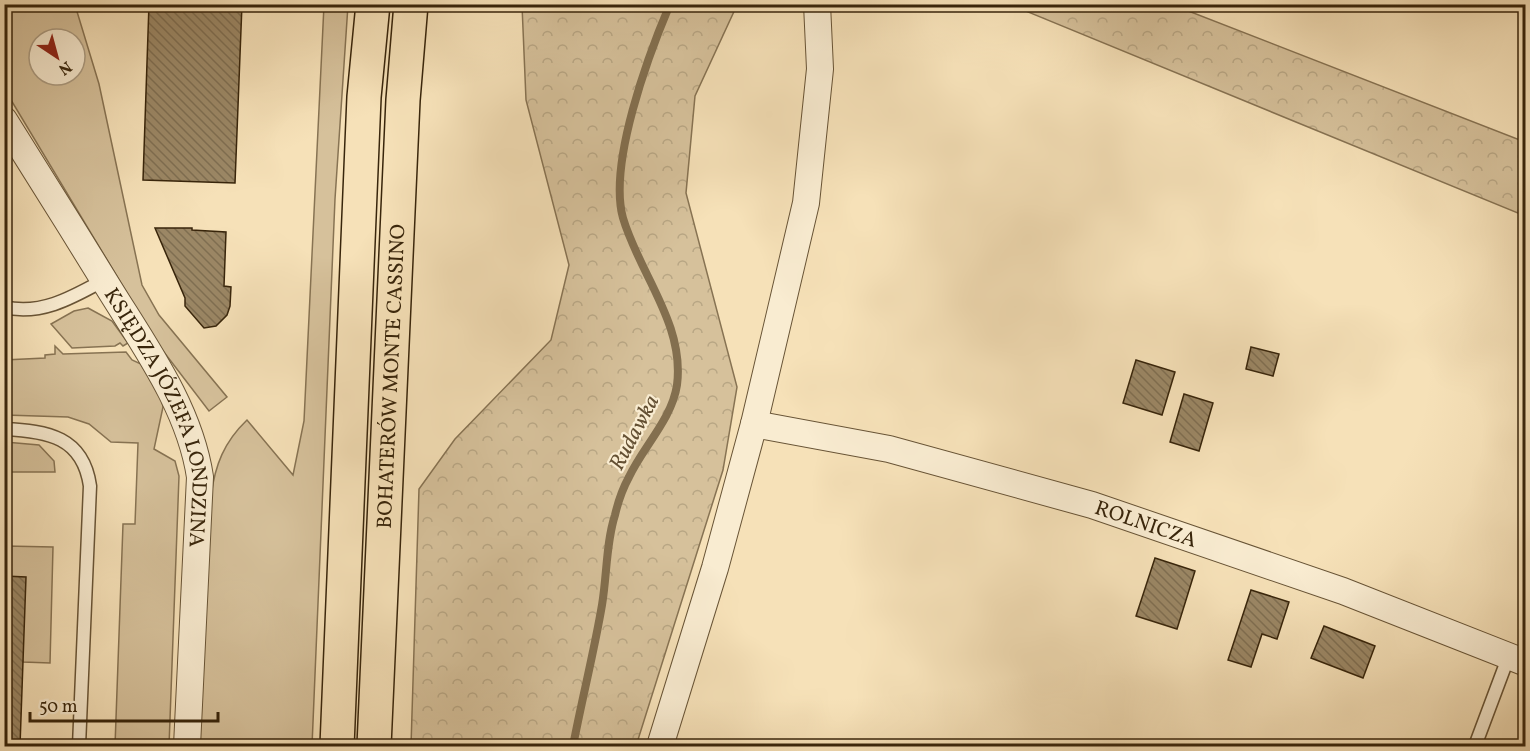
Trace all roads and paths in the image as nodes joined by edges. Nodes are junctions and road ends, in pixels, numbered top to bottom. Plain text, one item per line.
1 (373, 4) edge
2 (411, 4) edge
3 (817, 4) edge
4 (4, 120) edge
5 (104, 280) junction
6 (4, 307) edge
7 (754, 424) junction
8 (4, 429) edge
9 (1517, 661) edge
10 (79, 747) edge
11 (187, 747) edge
12 (336, 747) edge
13 (374, 747) edge
14 (660, 747) edge
15 (1474, 747) edge

1 - 12 highway, BOHATERÓW MONTE CASSINO
2 - 13 highway, BOHATERÓW MONTE CASSINO
3 - 7 street
4 - 5 street, KSIĘDZA JÓZEFA LONDZINA
5 - 6 lane
5 - 11 street, KSIĘDZA JÓZEFA LONDZINA
7 - 9 street, ROLNICZA
7 - 14 street
8 - 10 lane
9 - 15 lane

